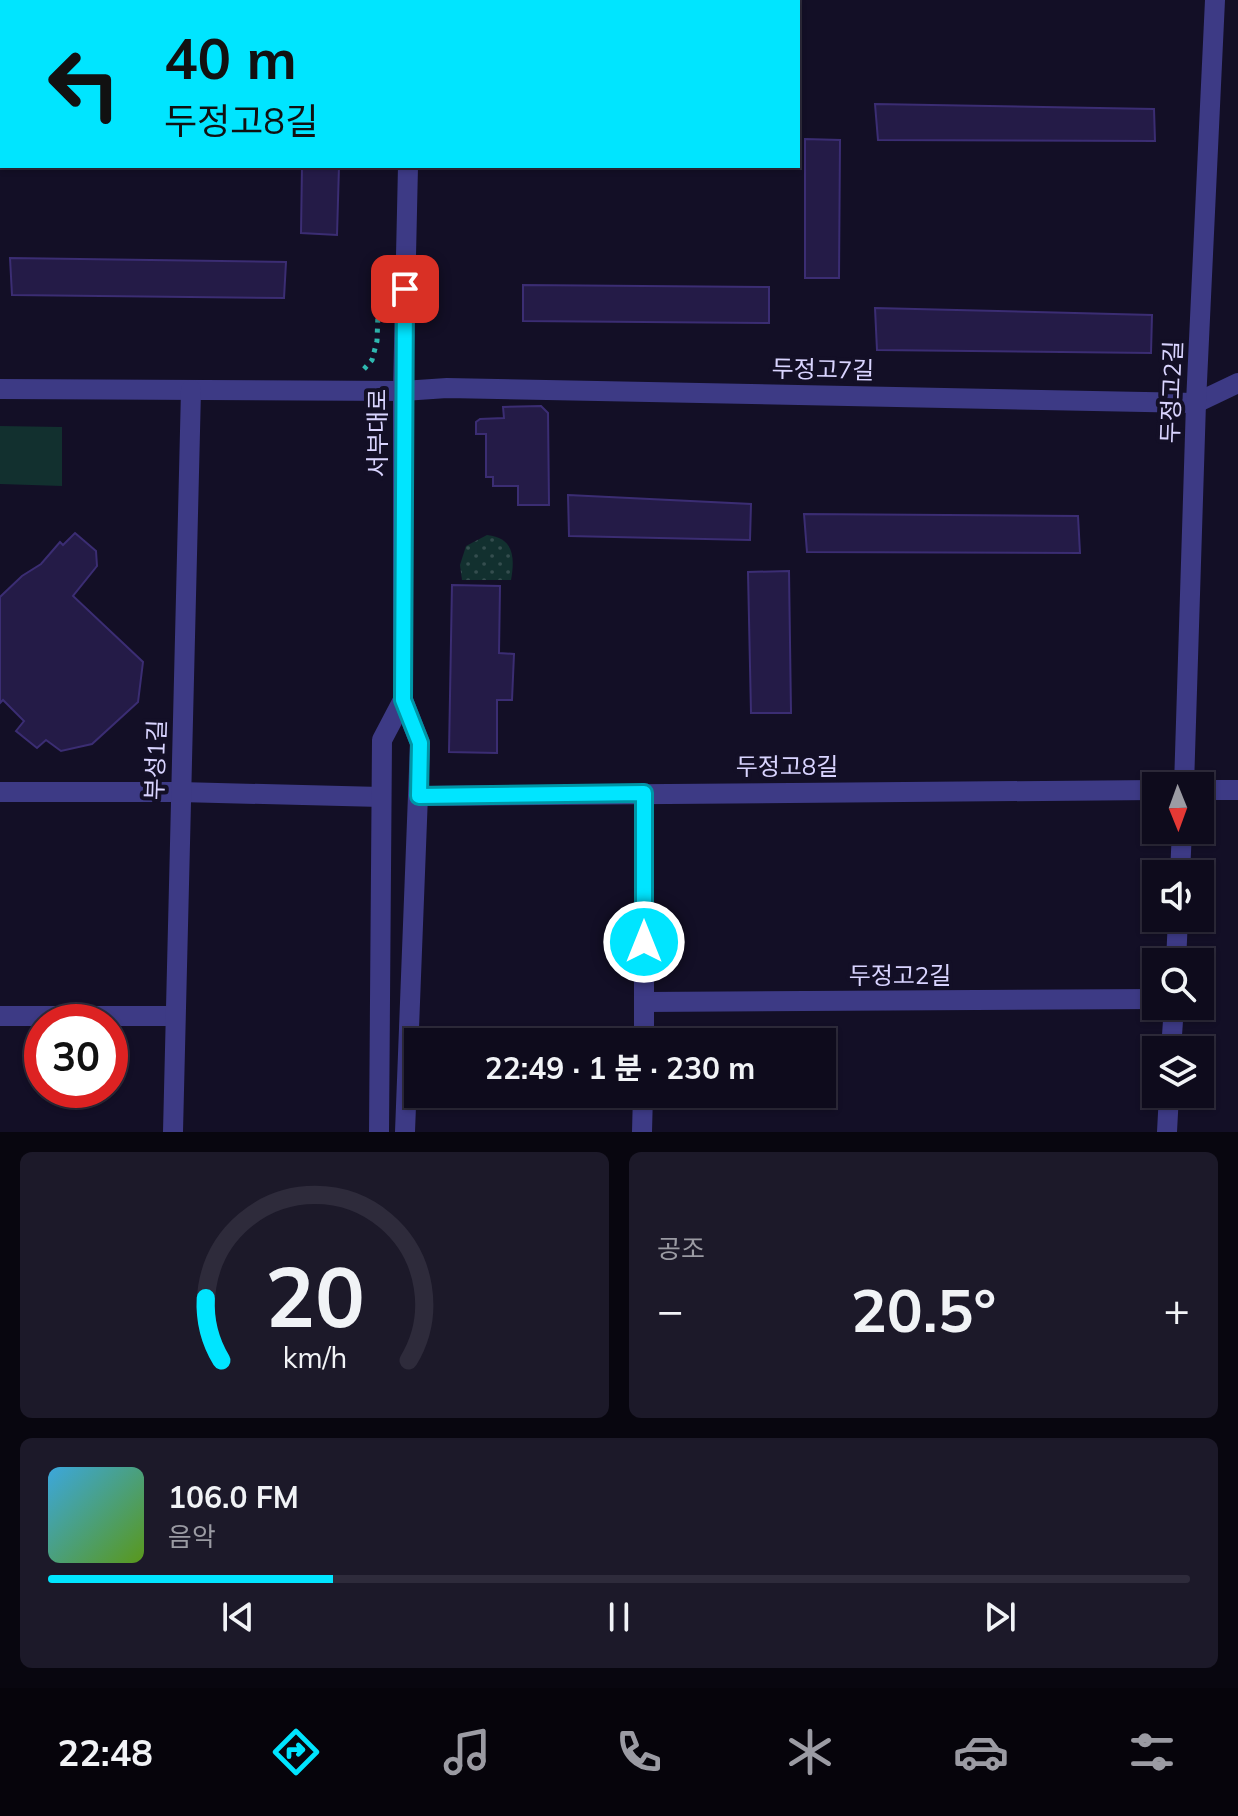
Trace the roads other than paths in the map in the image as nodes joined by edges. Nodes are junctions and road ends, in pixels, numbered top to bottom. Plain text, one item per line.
1 (1215, 0) edge
2 (408, 168) edge
3 (1238, 383) edge
4 (0, 389) edge
5 (191, 390) junction
6 (403, 391) junction
7 (1196, 403) junction
8 (403, 700) junction
9 (1184, 772) edge
10 (1142, 790) edge
11 (1214, 790) edge
12 (1238, 790) edge
13 (0, 792) edge
14 (180, 792) junction
15 (644, 793) junction
16 (419, 796) junction
17 (381, 797) junction
18 (1142, 999) edge
19 (644, 1002) junction
20 (0, 1016) edge
21 (175, 1016) junction
22 (644, 1028) edge
23 (643, 1108) edge
24 (1168, 1108) edge
25 (173, 1132) edge
26 (379, 1132) edge
27 (405, 1132) edge
28 (642, 1132) edge
29 (1167, 1132) edge

1 - 7 street, 두정고2길
2 - 6 street, 서부대로
3 - 7 street, 두정고7길
4 - 5 street, 두정고7길
5 - 6 street, 두정고7길
5 - 14 street, 부성1길
6 - 7 street, 두정고7길
6 - 8 street, 서부대로
7 - 9 street, 두정고2길
8 - 16 street, 서부대로
8 - 17 street, 서부대로
10 - 15 street, 두정고8길
11 - 12 street
13 - 14 street
14 - 17 street
14 - 21 street, 부성1길
15 - 16 street, 두정고8길
15 - 19 street
16 - 27 street, 서부대로
17 - 26 street, 서부대로
18 - 19 street, 두정고2길
19 - 22 street
20 - 21 street
21 - 25 street, 부성1길
23 - 28 street
24 - 29 street

